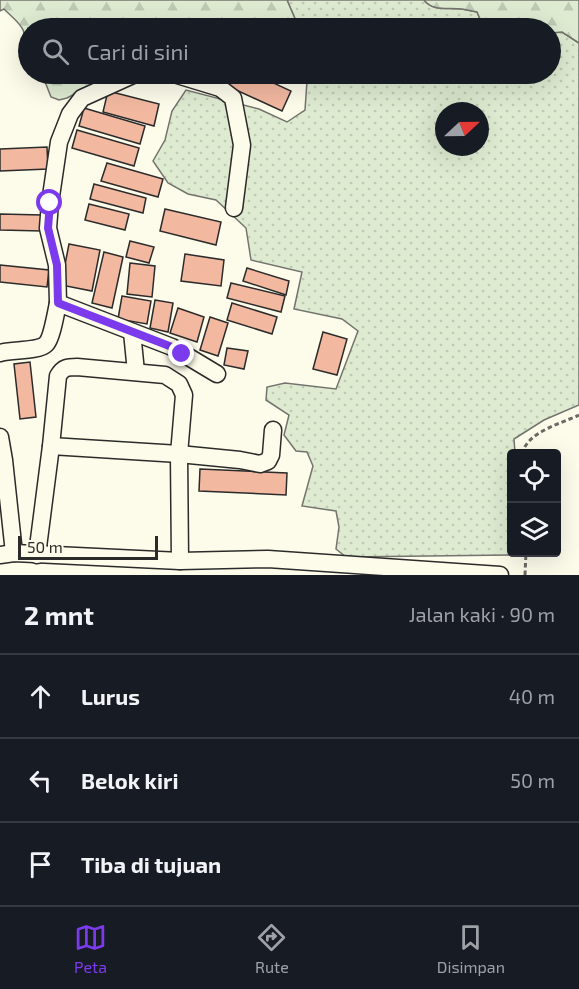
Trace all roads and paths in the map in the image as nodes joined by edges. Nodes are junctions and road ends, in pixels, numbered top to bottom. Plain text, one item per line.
1 (113, 84) edge
2 (206, 84) edge
3 (234, 208) dead end
4 (58, 303) junction
5 (132, 332) junction
6 (0, 353) edge
7 (136, 372) junction
8 (217, 374) dead end
9 (579, 415) edge
10 (273, 430) dead end
11 (0, 437) edge
12 (51, 446) junction
13 (523, 449) edge
14 (179, 454) junction
15 (7, 554) edge
16 (37, 555) junction
17 (526, 557) edge
18 (180, 561) junction
19 (500, 575) edge
20 (525, 575) edge

1 - 4 street
2 - 3 street
4 - 5 street
4 - 6 street
5 - 7 street
5 - 8 street
7 - 12 street
7 - 14 street
9 - 13 path
10 - 14 street
11 - 15 street
12 - 14 street
12 - 16 street
14 - 18 street
15 - 16 street
16 - 18 street
17 - 20 path
18 - 19 street

